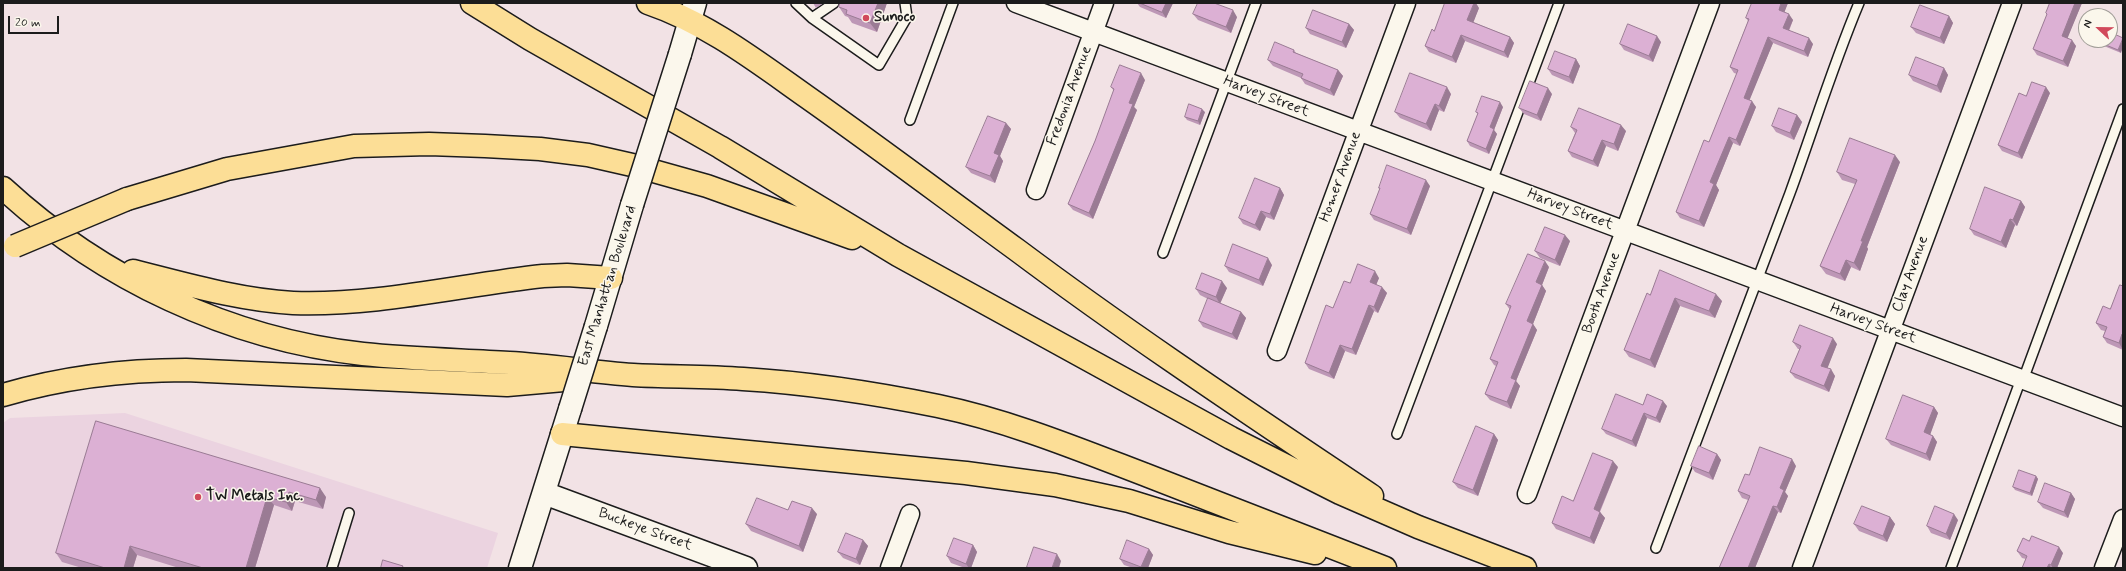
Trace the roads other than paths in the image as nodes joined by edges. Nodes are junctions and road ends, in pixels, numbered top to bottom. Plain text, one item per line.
1 (472, 3) edge
2 (648, 3) edge
3 (796, 3) edge
4 (834, 3) edge
5 (906, 3) edge
6 (953, 3) edge
7 (1016, 3) edge
8 (1104, 3) edge
9 (1256, 3) edge
10 (1406, 3) edge
11 (1559, 3) edge
12 (1710, 3) edge
13 (1859, 3) edge
14 (2012, 3) edge
15 (692, 12) edge
16 (812, 18) junction
17 (1093, 32) junction
18 (1227, 82) junction
19 (2123, 109) edge
20 (910, 120) dead end
21 (1358, 131) junction
22 (1493, 181) junction
23 (3, 188) edge
24 (1036, 190) dead end
25 (1625, 231) junction
26 (9, 248) edge
27 (1163, 253) dead end
28 (898, 255) junction
29 (104, 264) junction
30 (611, 278) junction
31 (1757, 280) junction
32 (1891, 330) junction
33 (1277, 351) dead end
34 (630, 375) junction
35 (2022, 380) junction
36 (3, 395) edge
37 (2123, 418) edge
38 (562, 434) junction
39 (1396, 434) dead end
40 (544, 492) junction
41 (1527, 494) dead end
42 (349, 513) dead end
43 (910, 514) dead end
44 (2123, 519) edge
45 (1418, 527) junction
46 (1656, 548) dead end
47 (332, 568) edge
48 (520, 568) edge
49 (746, 568) edge
50 (890, 568) edge
51 (1378, 568) edge
52 (1385, 568) edge
53 (1525, 568) edge
54 (1802, 568) edge
55 (1951, 568) edge
56 (2104, 568) edge

1 - 28 highway
2 - 15 highway
3 - 16 lane
4 - 16 lane
5 - 16 lane
6 - 20 lane
7 - 17 street, Harvey Street
8 - 17 street, Fredonia Avenue
9 - 18 lane
10 - 21 street, Homer Avenue
11 - 22 lane
12 - 25 street, Booth Avenue
13 - 31 lane
14 - 32 street, Clay Avenue
15 - 30 main road, East Manhattan Boulevard, bridge
15 - 45 highway
17 - 18 street, Harvey Street
17 - 24 street, Fredonia Avenue
18 - 21 street, Harvey Street
18 - 27 lane
19 - 35 lane
21 - 22 street, Harvey Street
21 - 33 street, Homer Avenue
22 - 25 street, Harvey Street
22 - 39 lane
23 - 29 highway
25 - 31 street, Harvey Street
25 - 41 street, Booth Avenue
26 - 28 highway, bridge
28 - 45 highway
29 - 30 highway
29 - 34 highway
30 - 38 main road, East Manhattan Boulevard, bridge
31 - 32 street, Harvey Street
31 - 46 lane
32 - 35 street, Harvey Street
32 - 54 street, Clay Avenue
34 - 36 highway
34 - 52 highway
35 - 37 street, Harvey Street
35 - 55 lane
38 - 40 main road, East Manhattan Boulevard
38 - 51 highway
40 - 48 main road, East Manhattan Boulevard
40 - 49 main road, Buckeye Street
42 - 47 lane
43 - 50 street
44 - 56 street
45 - 53 highway

